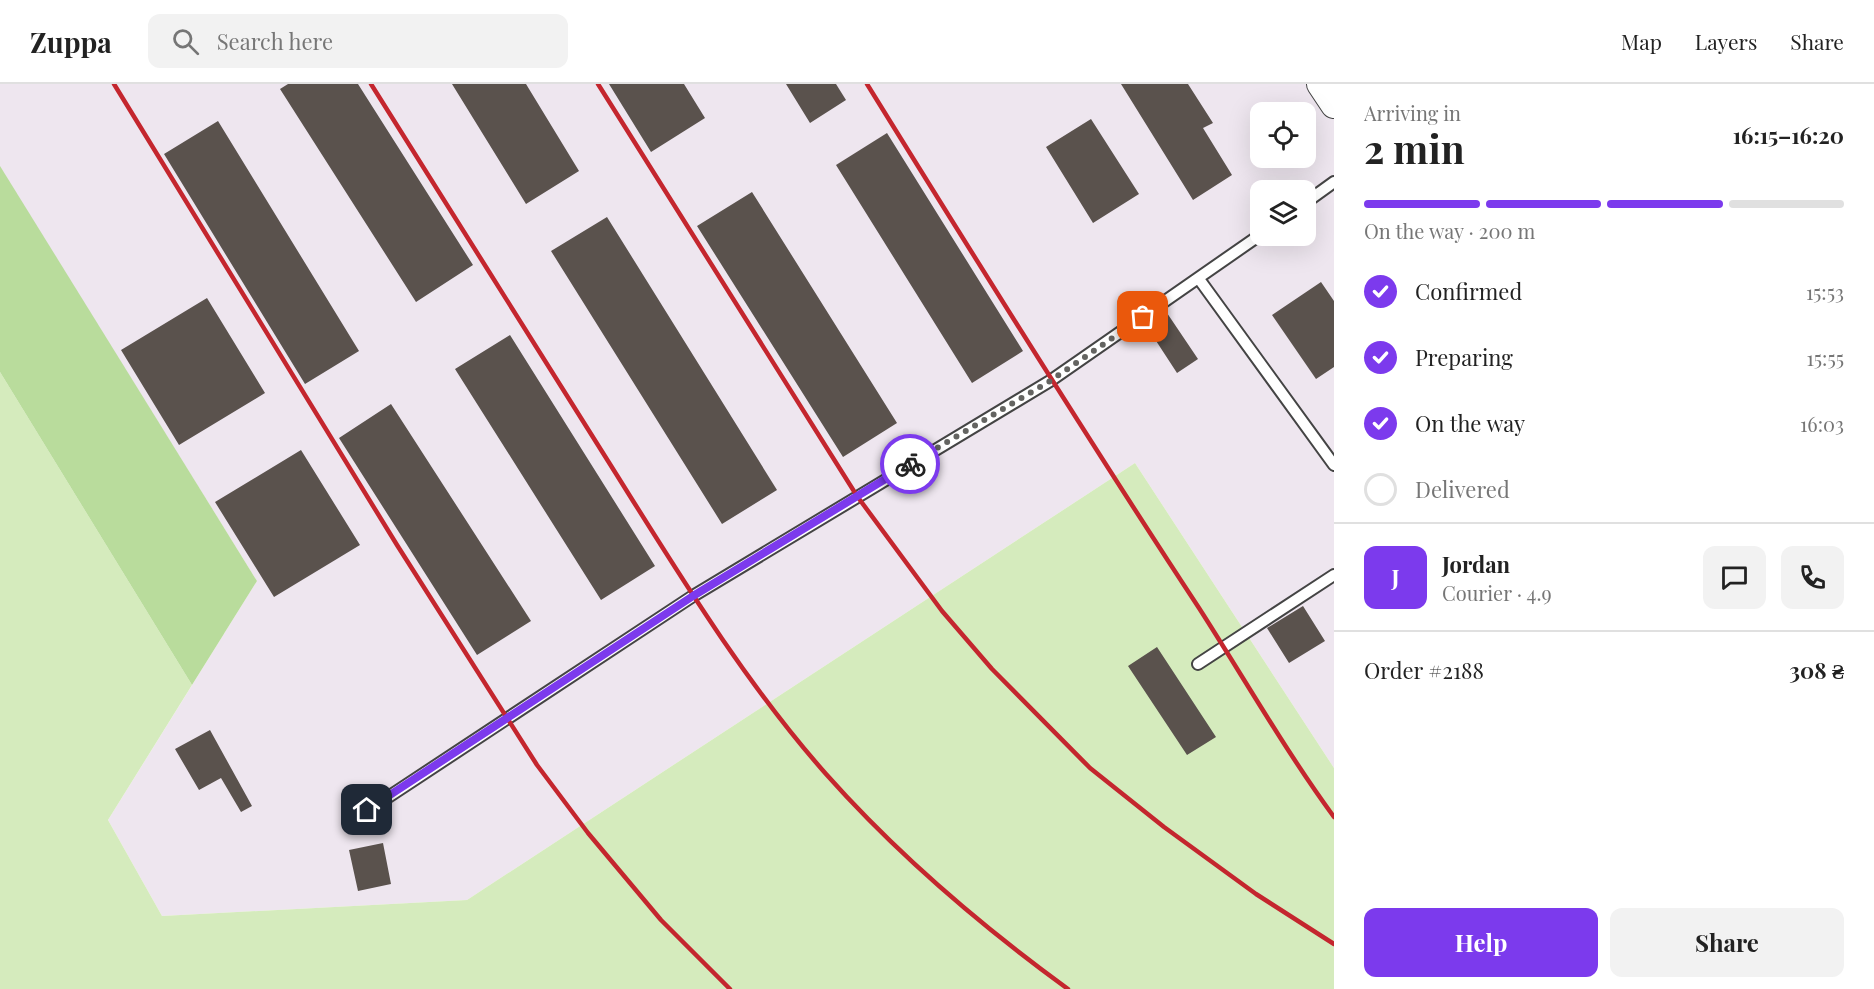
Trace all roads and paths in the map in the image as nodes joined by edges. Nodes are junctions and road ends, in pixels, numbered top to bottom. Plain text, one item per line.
1 (1320, 84) edge
2 (1334, 105) edge
3 (1334, 182) edge
4 (1316, 194) edge
5 (1250, 242) edge
6 (1199, 279) junction
7 (1334, 465) edge
8 (1334, 575) edge
9 (1198, 664) dead end
10 (367, 810) dead end

1 - 2 street
3 - 4 lane
5 - 6 lane
6 - 7 lane
6 - 10 lane
8 - 9 lane

